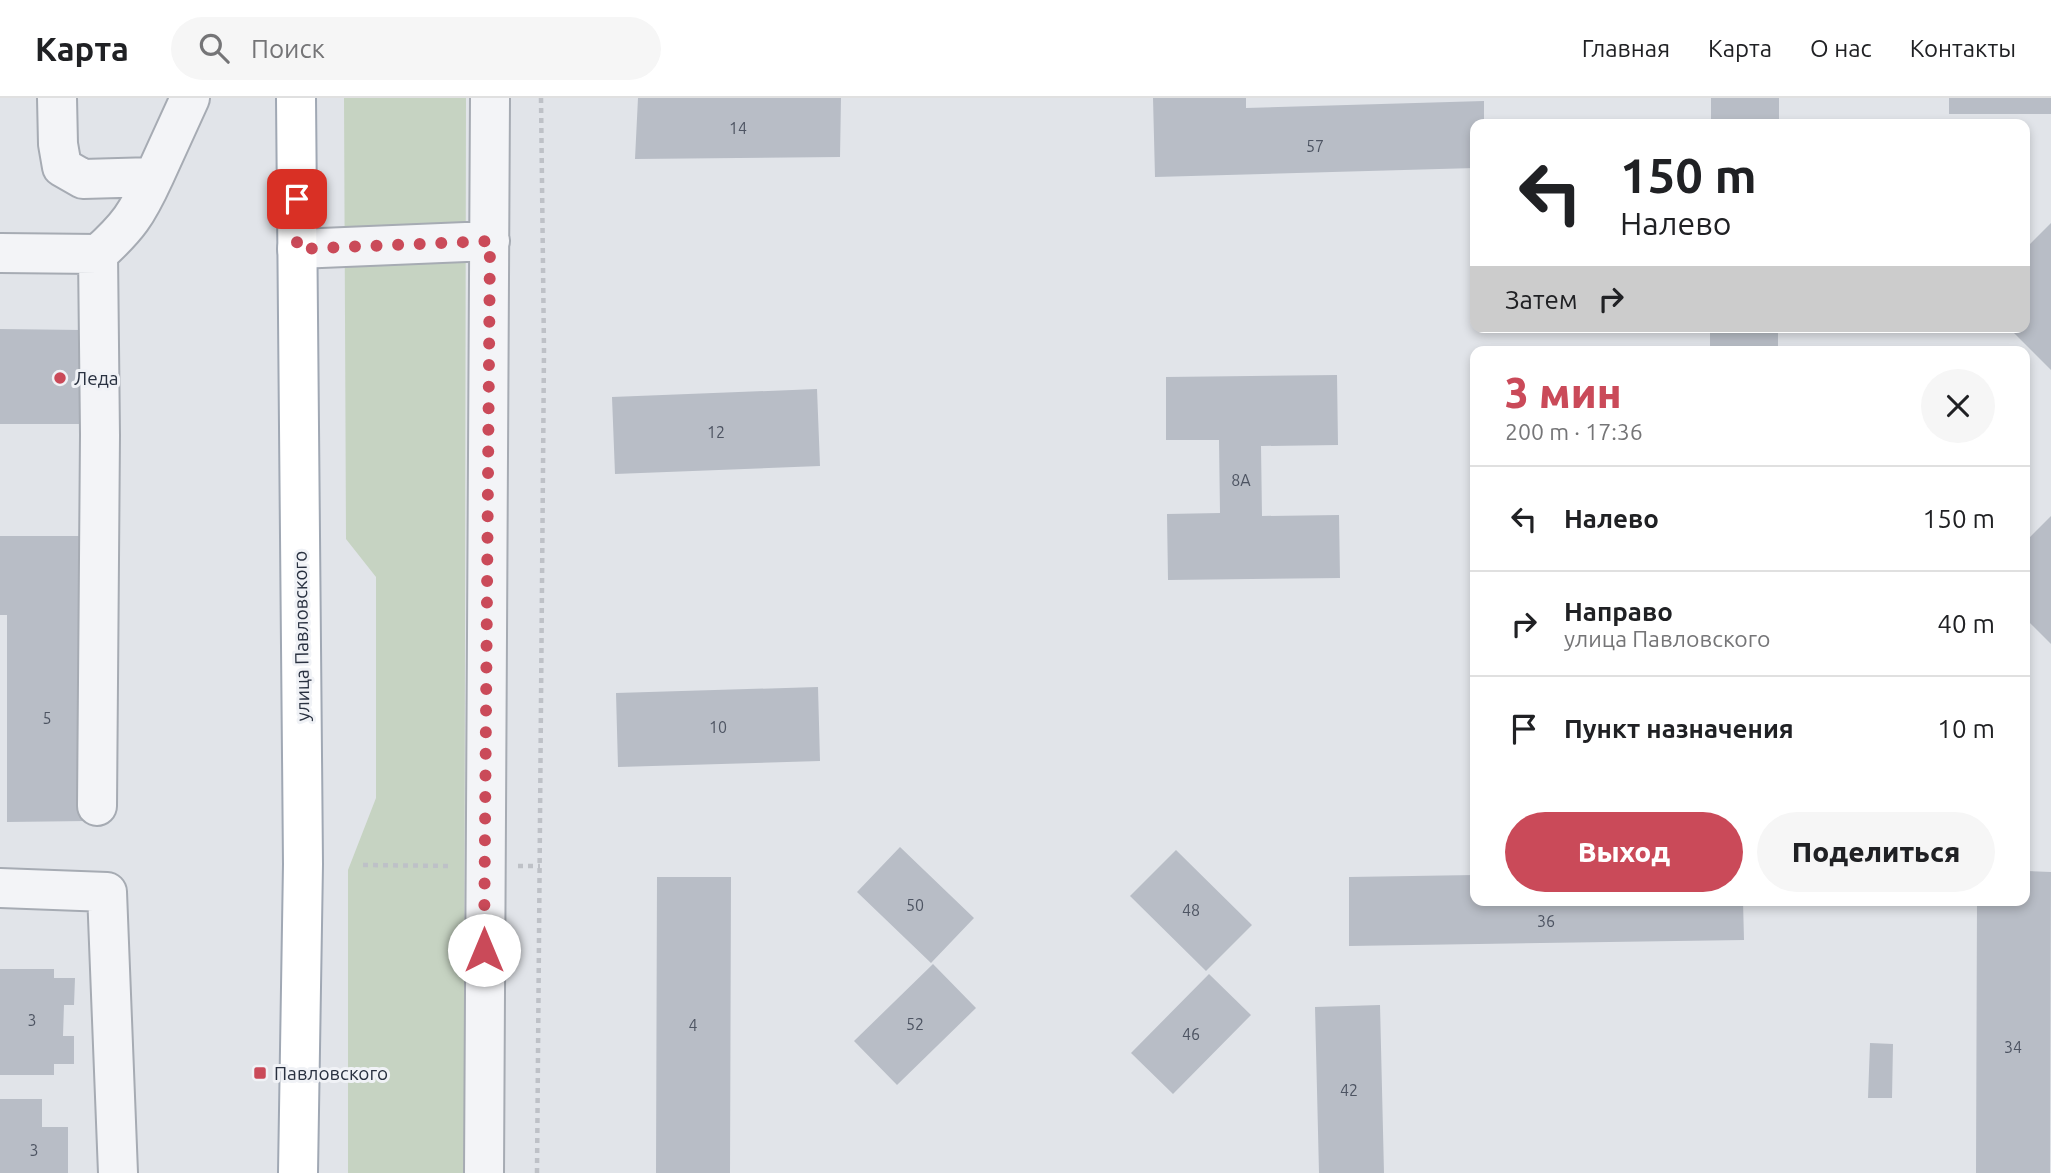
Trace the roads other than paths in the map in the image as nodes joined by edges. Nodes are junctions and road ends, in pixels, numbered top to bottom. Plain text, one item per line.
1 (57, 98) edge
2 (190, 98) edge
3 (296, 98) edge
4 (490, 98) edge
5 (153, 177) junction
6 (490, 241) junction
7 (297, 249) junction
8 (0, 253) edge
9 (98, 254) junction
10 (97, 806) dead end
11 (0, 888) edge
12 (118, 1173) edge
13 (298, 1173) edge
14 (484, 1173) edge

1 - 5 street
2 - 5 street
3 - 7 main road, улица Павловского
4 - 6 street
5 - 9 street
6 - 7 street
6 - 14 street
7 - 13 main road, улица Павловского
8 - 9 street
9 - 10 street
11 - 12 street

